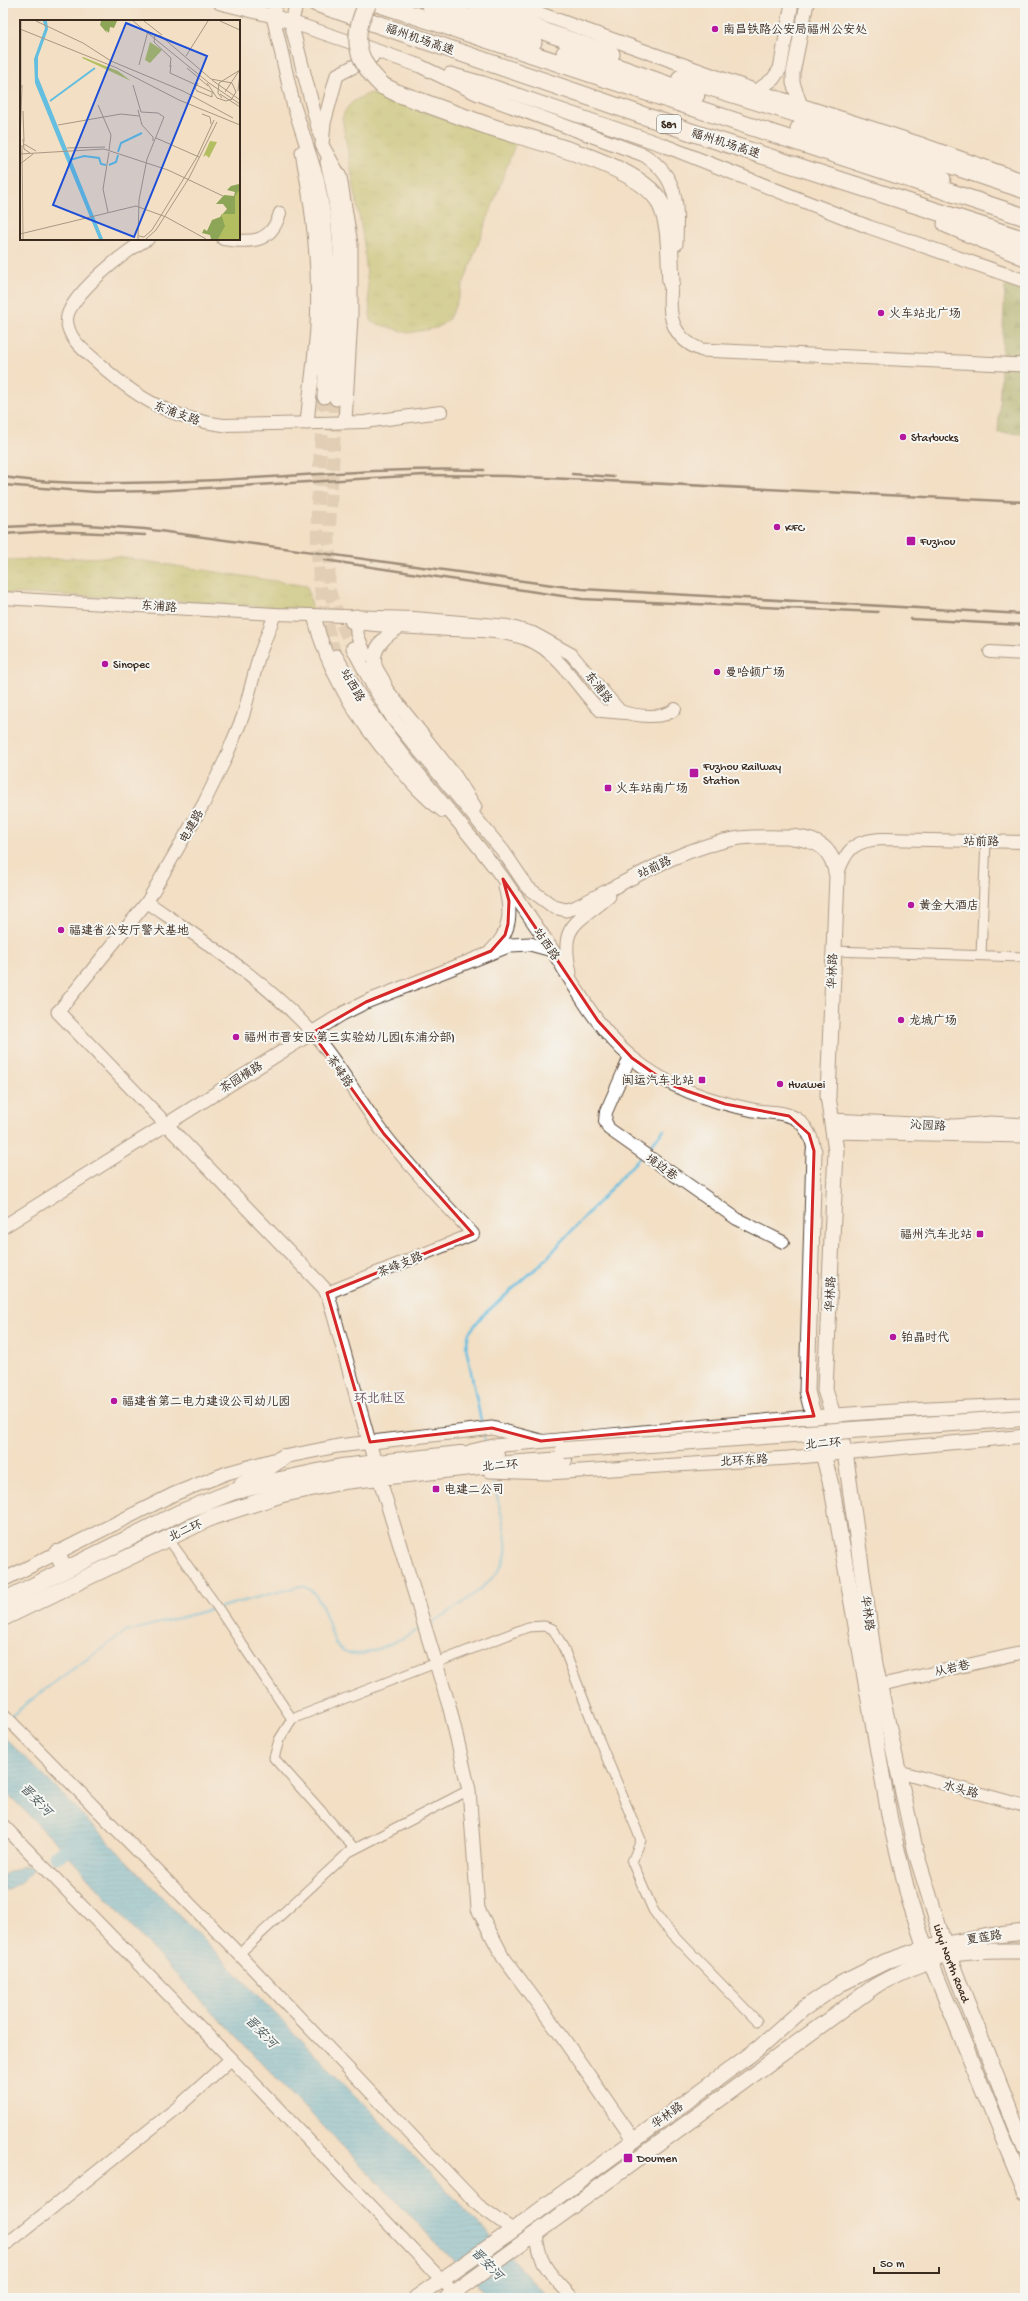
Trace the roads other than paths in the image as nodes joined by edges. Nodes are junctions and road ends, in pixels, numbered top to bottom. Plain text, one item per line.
1 (220, 3) edge
2 (297, 3) edge
3 (316, 3) edge
4 (368, 3) edge
5 (377, 3) edge
6 (429, 3) edge
7 (475, 3) edge
8 (510, 3) edge
9 (792, 3) edge
10 (807, 3) edge
11 (275, 9) edge
12 (291, 23) junction
13 (383, 52) junction
14 (420, 66) junction
15 (757, 91) junction
16 (293, 103) junction
17 (800, 103) junction
18 (322, 145) junction
19 (1025, 181) edge
20 (872, 190) junction
21 (1025, 190) edge
22 (280, 213) dead end
23 (1025, 216) edge
24 (146, 240) edge
25 (231, 240) edge
26 (1025, 240) edge
27 (1025, 257) edge
28 (1025, 281) edge
29 (671, 282) junction
30 (1025, 365) edge
31 (441, 412) dead end
32 (345, 422) junction
33 (307, 423) junction
34 (3, 598) edge
35 (275, 614) junction
36 (314, 616) junction
37 (356, 619) junction
38 (400, 627) junction
39 (353, 648) tunnel mouth
40 (990, 652) dead end
41 (1025, 654) edge
42 (336, 656) tunnel mouth
43 (387, 693) junction
44 (675, 709) dead end
45 (636, 713) junction
46 (462, 826) junction
47 (792, 837) joint
48 (986, 841) junction
49 (1025, 842) edge
50 (502, 851) junction
51 (837, 876) junction
52 (503, 879) junction
53 (625, 882) junction
54 (528, 888) joint
55 (147, 902) junction
56 (552, 950) junction
57 (491, 951) junction
58 (833, 951) junction
59 (981, 955) junction
60 (1025, 957) edge
61 (572, 982) junction
62 (58, 1012) joint
63 (312, 1032) junction
64 (630, 1057) junction
65 (166, 1123) junction
66 (1025, 1125) edge
67 (832, 1126) junction
68 (1025, 1136) edge
69 (814, 1151) joint
70 (3, 1227) edge
71 (473, 1234) joint
72 (783, 1242) dead end
73 (327, 1293) junction
74 (1025, 1405) edge
75 (834, 1415) junction
76 (814, 1416) junction
77 (1025, 1418) edge
78 (1025, 1429) edge
79 (1025, 1436) edge
80 (541, 1441) junction
81 (370, 1442) junction
82 (845, 1452) junction
83 (824, 1454) junction
84 (564, 1455) junction
85 (284, 1457) junction
86 (487, 1460) junction
87 (377, 1470) junction
88 (232, 1492) junction
89 (167, 1537) junction
90 (57, 1553) junction
91 (65, 1569) junction
92 (3, 1580) edge
93 (5, 1611) edge
94 (1025, 1652) edge
95 (435, 1663) junction
96 (880, 1684) junction
97 (4, 1715) edge
98 (292, 1719) junction
99 (898, 1772) junction
100 (469, 1790) junction
101 (1025, 1806) edge
102 (3, 1825) edge
103 (355, 1849) junction
104 (1025, 1932) edge
105 (946, 1950) junction
106 (1025, 1951) edge
107 (239, 1954) junction
108 (928, 1954) junction
109 (757, 2021) dead end
110 (231, 2059) junction
111 (633, 2139) junction
112 (1025, 2149) edge
113 (1025, 2192) edge
114 (509, 2232) junction
115 (536, 2233) junction
116 (3, 2247) edge
117 (441, 2280) junction
118 (453, 2296) edge
119 (416, 2298) edge
120 (573, 2298) edge

1 - 11 main road
2 - 12 main road
3 - 20 highway, 福州机场高速 / S81
4 - 29 highway, bridge
5 - 23 highway, 福州机场高速 / S81
6 - 23 highway
7 - 21 highway
8 - 15 main road
9 - 15 main road
10 - 17 main road
11 - 12 main road
11 - 16 main road
12 - 13 main road
12 - 18 main road
13 - 14 main road
13 - 18 main road
14 - 28 main road
14 - 29 main road
15 - 17 main road
16 - 18 main road
16 - 33 main road
17 - 19 main road
18 - 32 main road
20 - 26 highway, 福州机场高速 / S81
20 - 27 highway
22 - 25 street
24 - 33 street, 东浦支路
29 - 30 main road
31 - 32 street, 东浦支路
32 - 33 street, 东浦支路
34 - 35 street, 东浦路
35 - 36 street, 东浦路
35 - 55 street, 电建路
36 - 37 street, 东浦路
36 - 46 main road
37 - 38 street, 东浦路
37 - 43 main road
37 - 45 street, 东浦路
38 - 43 main road
38 - 45 street, 东浦路
39 - 50 main road, 站西路
40 - 41 street
42 - 46 main road, 站西路
43 - 50 main road
44 - 45 street
46 - 52 main road, 站西路
47 - 51 main road, 华林路
47 - 53 main road, 站前路
48 - 49 street, 站前路
48 - 51 street, 站前路
48 - 59 street
50 - 54 main road, 站西路
51 - 58 main road, 华林路
52 - 56 main road, 站西路
52 - 57 main road
53 - 54 main road, 站前路
53 - 61 main road
55 - 62 street, 电建路
55 - 63 street, 茶峰路
56 - 57 main road, 茶园横路
56 - 61 main road, 站西路
57 - 63 main road, 茶园横路
58 - 59 street
58 - 67 main road, 华林路
59 - 60 street
61 - 64 main road, 站西路
62 - 65 main road
63 - 65 main road, 茶园横路
63 - 71 street, 茶峰路
64 - 69 main road, 站西路
64 - 72 street, 境边巷
65 - 70 main road, 茶园横路
65 - 73 main road
66 - 67 main road, 沁园路
67 - 68 main road
67 - 75 main road, 华林路
69 - 76 main road, 华林路
71 - 73 street, 茶峰支路
73 - 81 main road
74 - 75 main road
75 - 76 main road
75 - 82 main road, 华林路
76 - 80 main road
76 - 83 main road, 华林路
77 - 84 highway, 北二环, bridge
78 - 84 highway, 北二环
79 - 82 main road, 北环东路
80 - 81 main road
80 - 86 main road
81 - 85 main road
81 - 87 main road
82 - 83 main road, 北环东路
82 - 96 main road, 华林路
83 - 86 main road, 北环东路
83 - 108 main road, 华林路
84 - 86 highway, 北二环
85 - 88 highway
85 - 90 main road
86 - 87 highway, 北二环
87 - 88 highway, 北二环
87 - 89 highway, 北二环
87 - 95 main road
88 - 91 highway, 北二环
89 - 93 highway, 北二环
89 - 98 street
90 - 91 highway
90 - 92 main road
91 - 93 highway, 北二环
94 - 96 street, 从岩巷
95 - 98 street
95 - 100 main road
95 - 109 street
96 - 99 main road, 华林路
97 - 107 street
98 - 103 street
99 - 101 street, 水头路
99 - 105 main road, Liuyi North Road
100 - 103 street
100 - 111 main road
102 - 110 street
103 - 107 street
104 - 105 main road, 夏莲路
105 - 106 main road, 夏莲路
105 - 108 main road, 华林路
105 - 112 main road, Liuyi North Road
107 - 114 street
108 - 111 main road, 华林路
108 - 113 main road, Liuyi North Road
108 - 115 main road, 华林路
110 - 116 street
110 - 117 street
111 - 114 main road, 华林路
114 - 117 main road, 华林路
115 - 118 main road, 华林路
115 - 120 street
117 - 118 street
117 - 119 main road, 华林路

